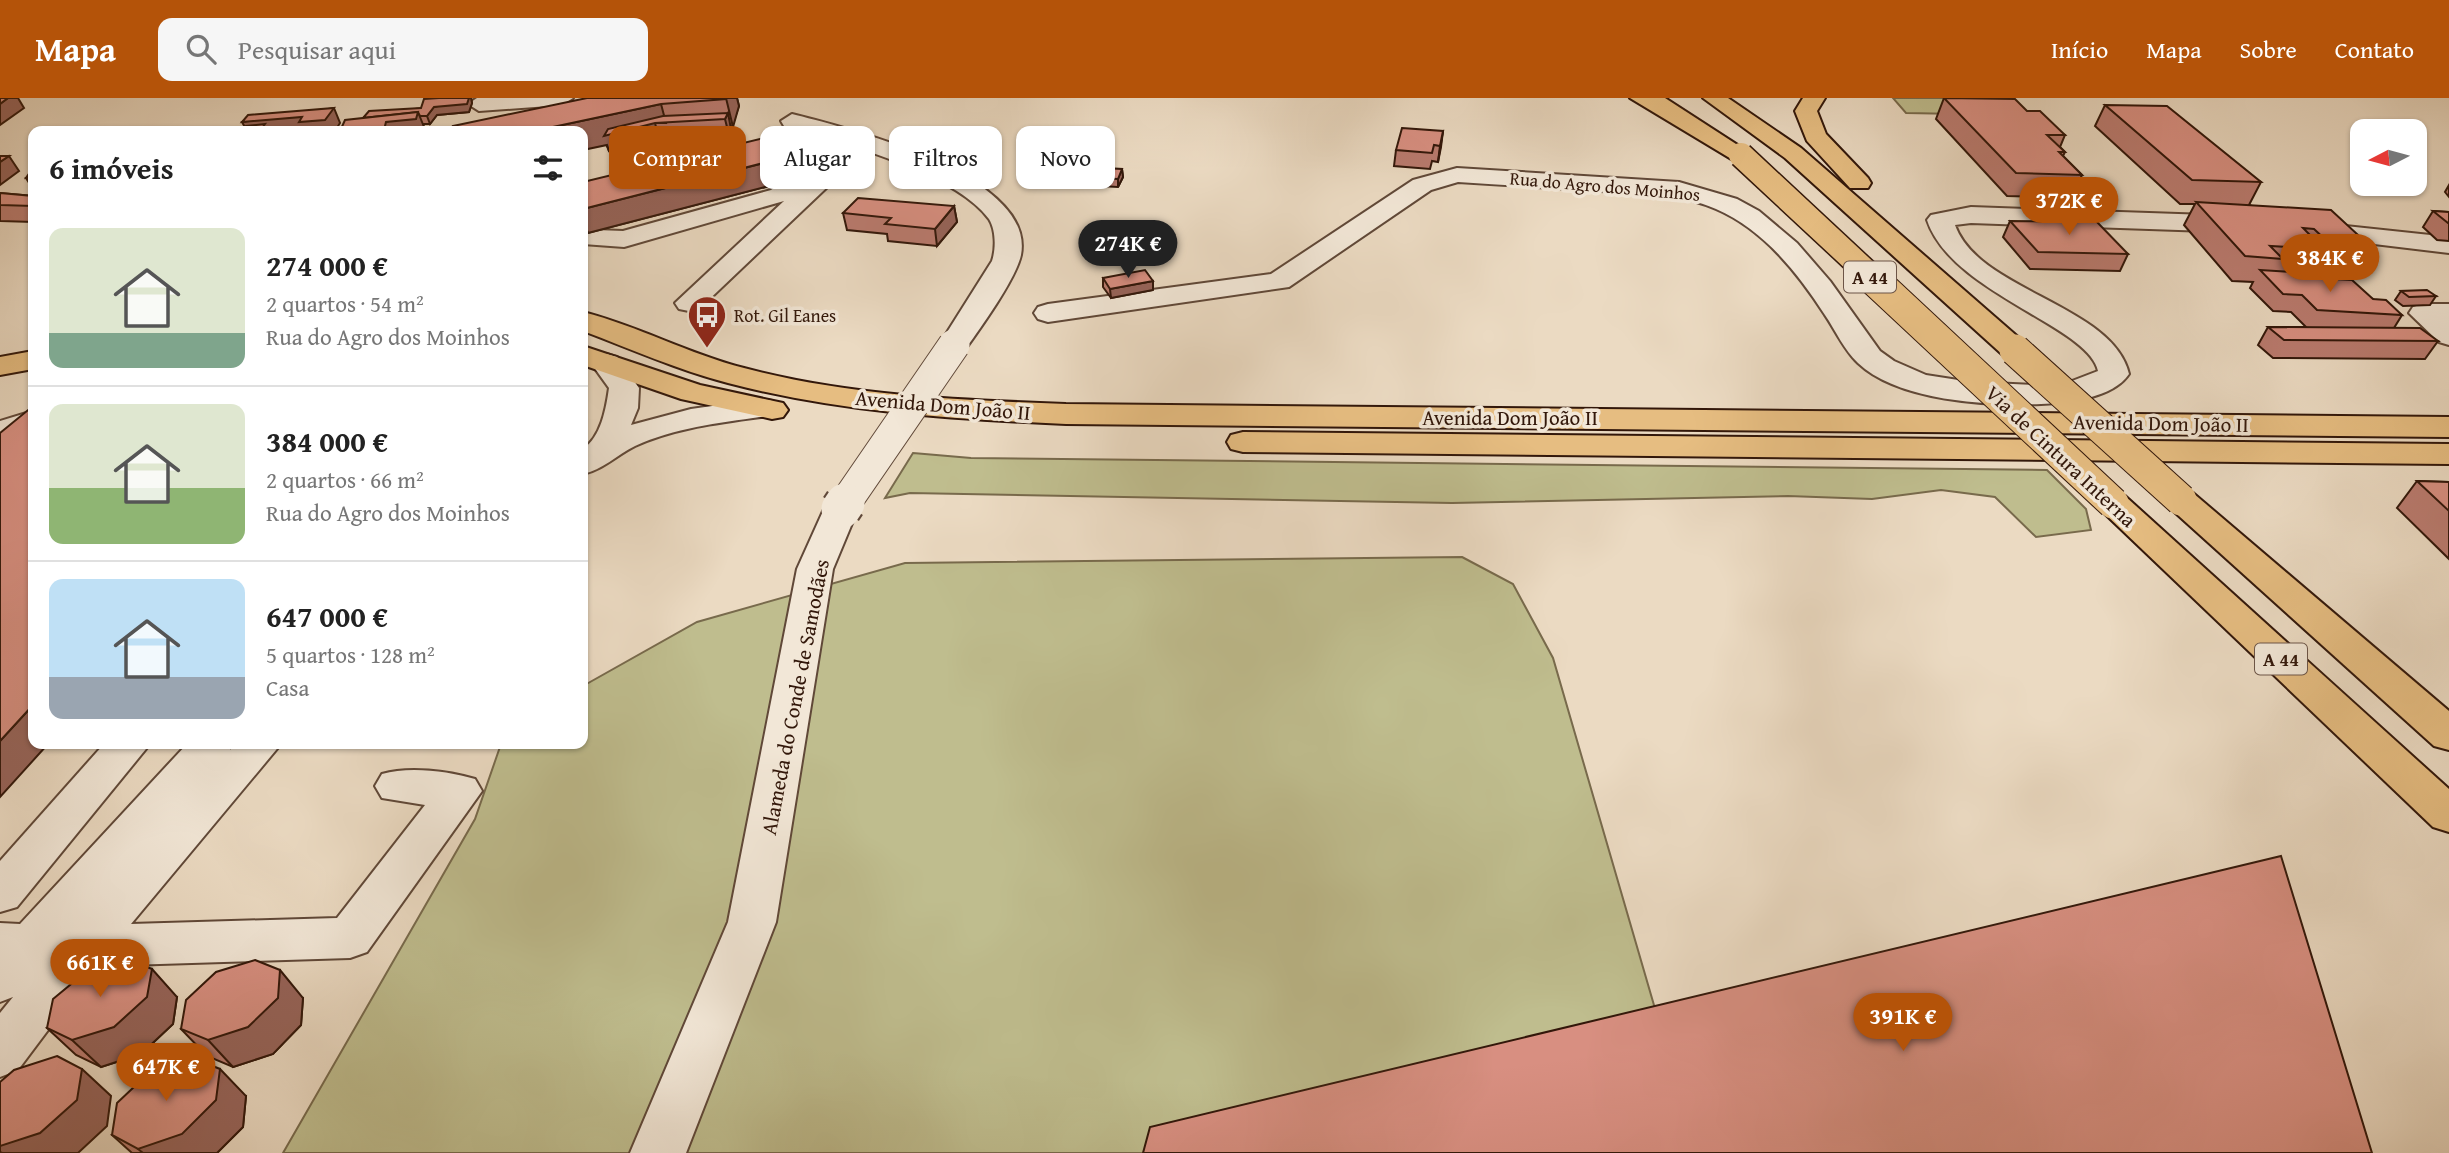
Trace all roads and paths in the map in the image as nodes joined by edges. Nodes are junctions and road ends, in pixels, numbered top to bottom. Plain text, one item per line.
1 (562, 98) edge
2 (1641, 98) edge
3 (1671, 98) edge
4 (1714, 98) edge
5 (1814, 98) edge
6 (479, 104) dead end
7 (759, 150) junction
8 (746, 153) edge
9 (1741, 155) junction
10 (788, 189) edge
11 (588, 237) edge
12 (2449, 245) edge
13 (690, 303) dead end
14 (1048, 313) dead end
15 (2449, 313) edge
16 (1981, 319) junction
17 (588, 323) edge
18 (2449, 336) edge
19 (28, 344) edge
20 (0, 349) edge
21 (594, 359) edge
22 (28, 361) edge
23 (0, 366) edge
24 (761, 408) junction
25 (28, 423) edge
26 (2449, 426) edge
27 (0, 432) edge
28 (595, 454) edge
29 (2449, 454) edge
30 (2449, 735) edge
31 (125, 749) edge
32 (207, 749) edge
33 (256, 749) edge
34 (397, 786) dead end
35 (2449, 815) edge
36 (0, 893) edge
37 (15, 944) edge
38 (83, 946) junction
39 (0, 979) edge
40 (0, 1052) edge
41 (659, 1153) edge

1 - 6 street
2 - 9 main road
3 - 9 main road, Via de Cintura Interna / A 44
4 - 16 main road, A 44
5 - 16 main road
7 - 8 street
7 - 13 street
7 - 41 street, Alameda do Conde de Samodães, bridge
9 - 35 main road, Via de Cintura Interna / A 44, bridge
10 - 11 street
12 - 14 street, Rua do Agro dos Moinhos
15 - 18 street
16 - 30 main road, A 44, bridge
17 - 26 main road, Avenida Dom João II
19 - 20 main road
21 - 24 main road, Avenida Dom João II
21 - 28 street
22 - 23 main road
24 - 28 street
24 - 29 main road, Avenida Dom João II
25 - 27 street
31 - 36 street
32 - 37 street
33 - 38 street
34 - 38 street
37 - 38 street
37 - 39 street
38 - 40 street

